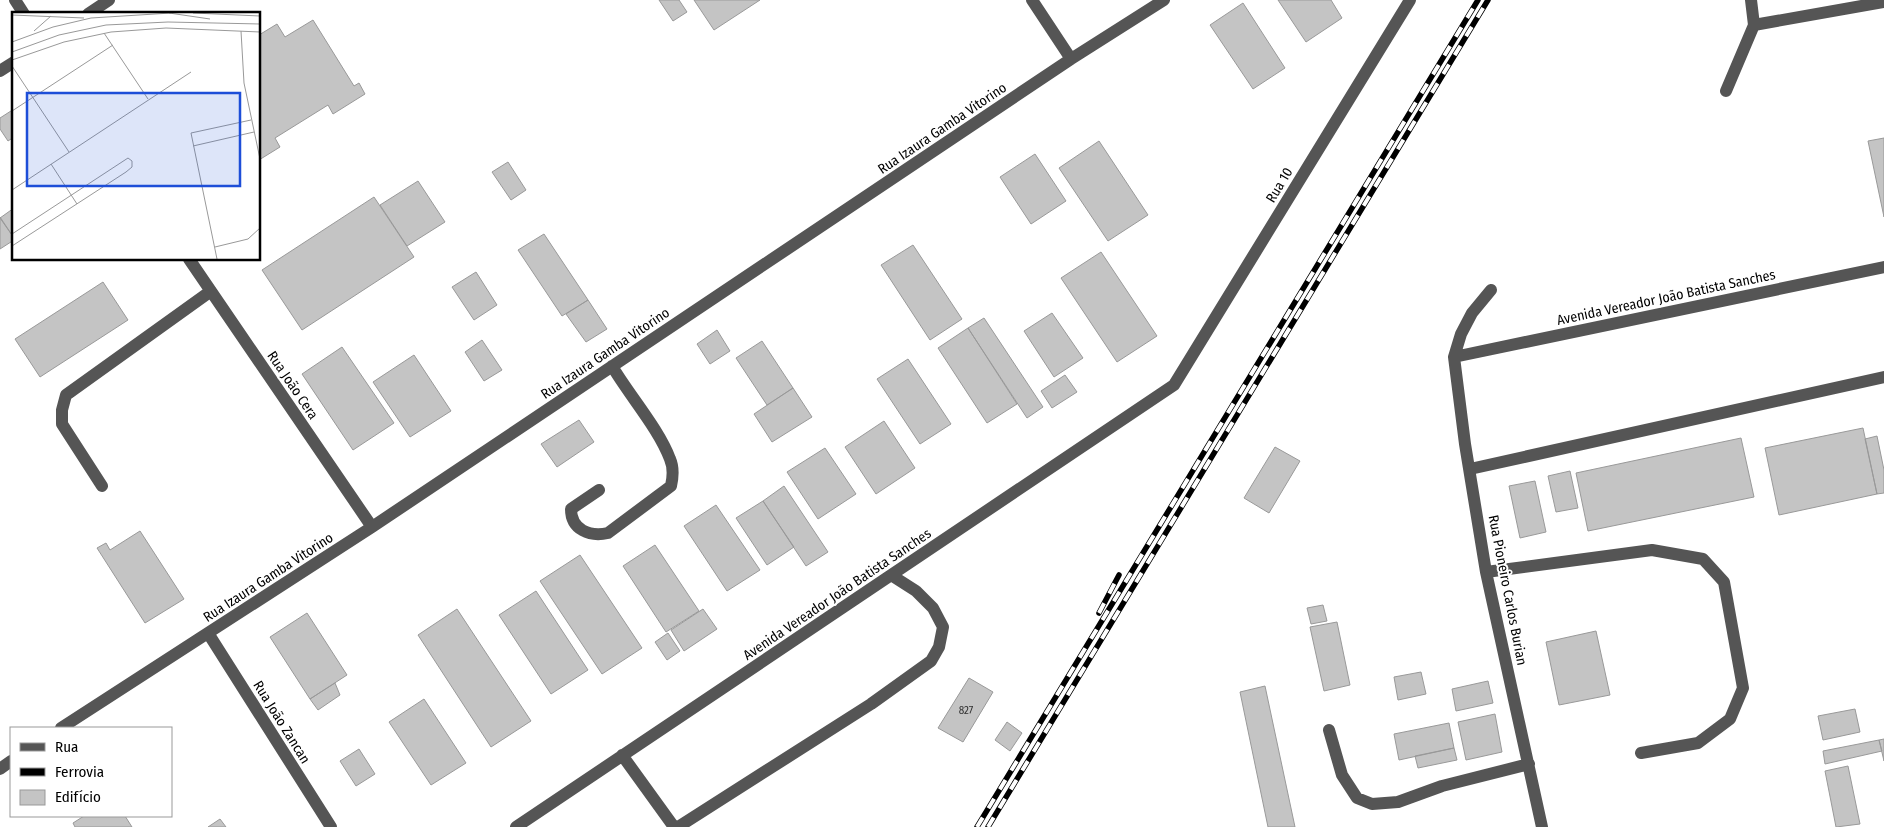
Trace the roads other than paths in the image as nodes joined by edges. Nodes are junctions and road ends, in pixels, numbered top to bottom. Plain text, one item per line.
1 (15, 0) edge
2 (109, 0) edge
3 (1032, 0) edge
4 (1164, 0) edge
5 (1410, 0) edge
6 (1751, 0) edge
7 (1884, 2) edge
8 (23, 12) edge
9 (91, 12) edge
10 (1754, 25) junction
11 (1071, 59) junction
12 (12, 63) edge
13 (0, 71) edge
14 (1726, 91) dead end
15 (190, 260) edge
16 (1884, 267) edge
17 (1491, 290) dead end
18 (211, 291) junction
19 (1454, 357) junction
20 (612, 366) junction
21 (1884, 377) edge
22 (1174, 385) joint
23 (1470, 469) junction
24 (102, 486) dead end
25 (598, 490) dead end
26 (372, 527) junction
27 (1486, 572) junction
28 (891, 576) junction
29 (208, 633) junction
30 (63, 727) edge
31 (1329, 730) dead end
32 (1641, 753) dead end
33 (622, 755) junction
34 (1529, 764) junction
35 (331, 827) edge
36 (516, 827) edge
37 (674, 827) edge
38 (678, 827) edge
39 (1542, 827) edge

1 - 8 street
2 - 9 street
3 - 11 street
4 - 11 street, Rua Izaura Gamba Vitorino
5 - 22 street, Rua 10
6 - 10 street
7 - 10 street
10 - 14 street
11 - 20 street, Rua Izaura Gamba Vitorino
12 - 13 street
15 - 18 street, Rua João Cera
16 - 19 street, Avenida Vereador João Batista Sanches
17 - 19 street
18 - 24 street
18 - 26 street, Rua João Cera
19 - 23 street, Rua Pioneiro Carlos Burian
20 - 25 street
20 - 26 street, Rua Izaura Gamba Vitorino
21 - 23 street
22 - 28 street, Avenida Vereador João Batista Sanches
23 - 27 street, Rua Pioneiro Carlos Burian
26 - 29 street, Rua Izaura Gamba Vitorino
27 - 32 street
27 - 34 street, Rua Pioneiro Carlos Burian
28 - 33 street, Avenida Vereador João Batista Sanches
28 - 38 street
29 - 30 street, Rua Izaura Gamba Vitorino
29 - 35 street, Rua João Zancan
31 - 34 street
33 - 36 street, Avenida Vereador João Batista Sanches
33 - 37 street
34 - 39 street, Rua Pioneiro Carlos Burian

